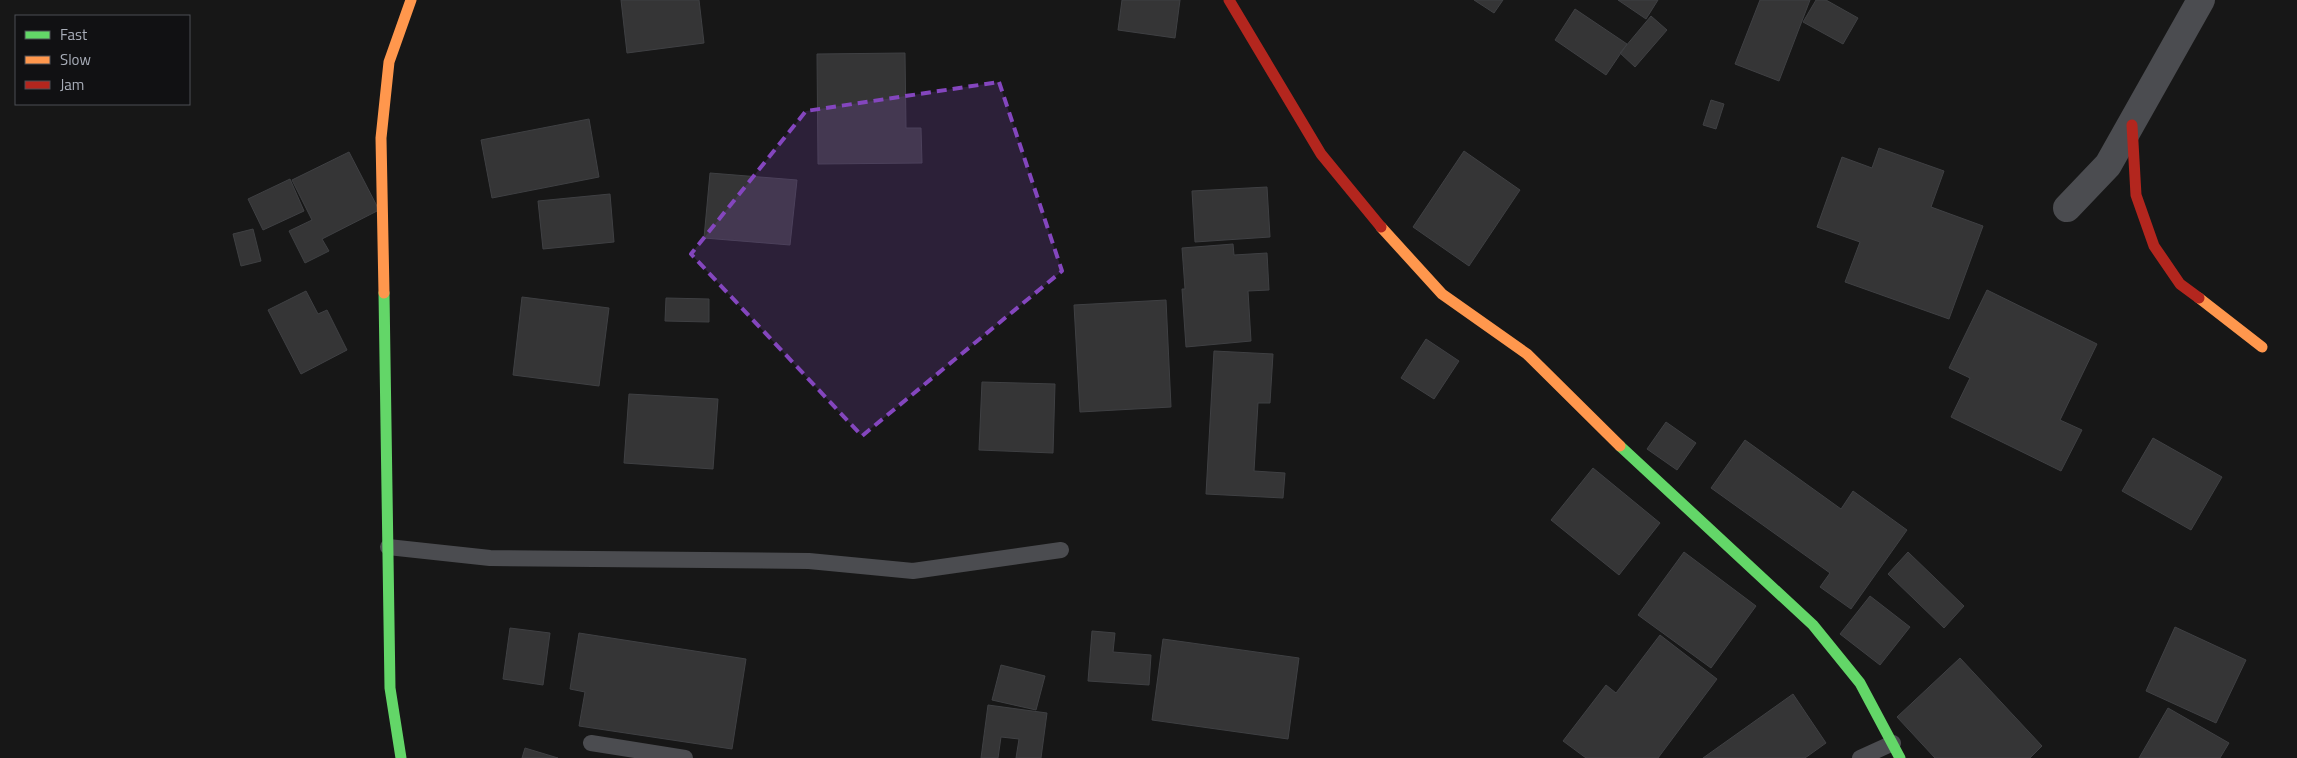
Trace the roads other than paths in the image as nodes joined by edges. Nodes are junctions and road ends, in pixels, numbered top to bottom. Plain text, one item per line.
1 (411, 0) edge
2 (1229, 0) edge
3 (2201, 0) edge
4 (2132, 125) junction
5 (2067, 208) dead end
6 (2262, 348) dead end
7 (388, 547) junction
8 (1061, 550) dead end
9 (591, 743) dead end
10 (1897, 751) edge
11 (402, 758) edge
12 (685, 758) edge
13 (1860, 758) edge

1 - 7 street
2 - 10 street
3 - 4 street
4 - 5 street
4 - 6 street
7 - 8 lane
7 - 11 street
9 - 12 lane
10 - 13 lane

